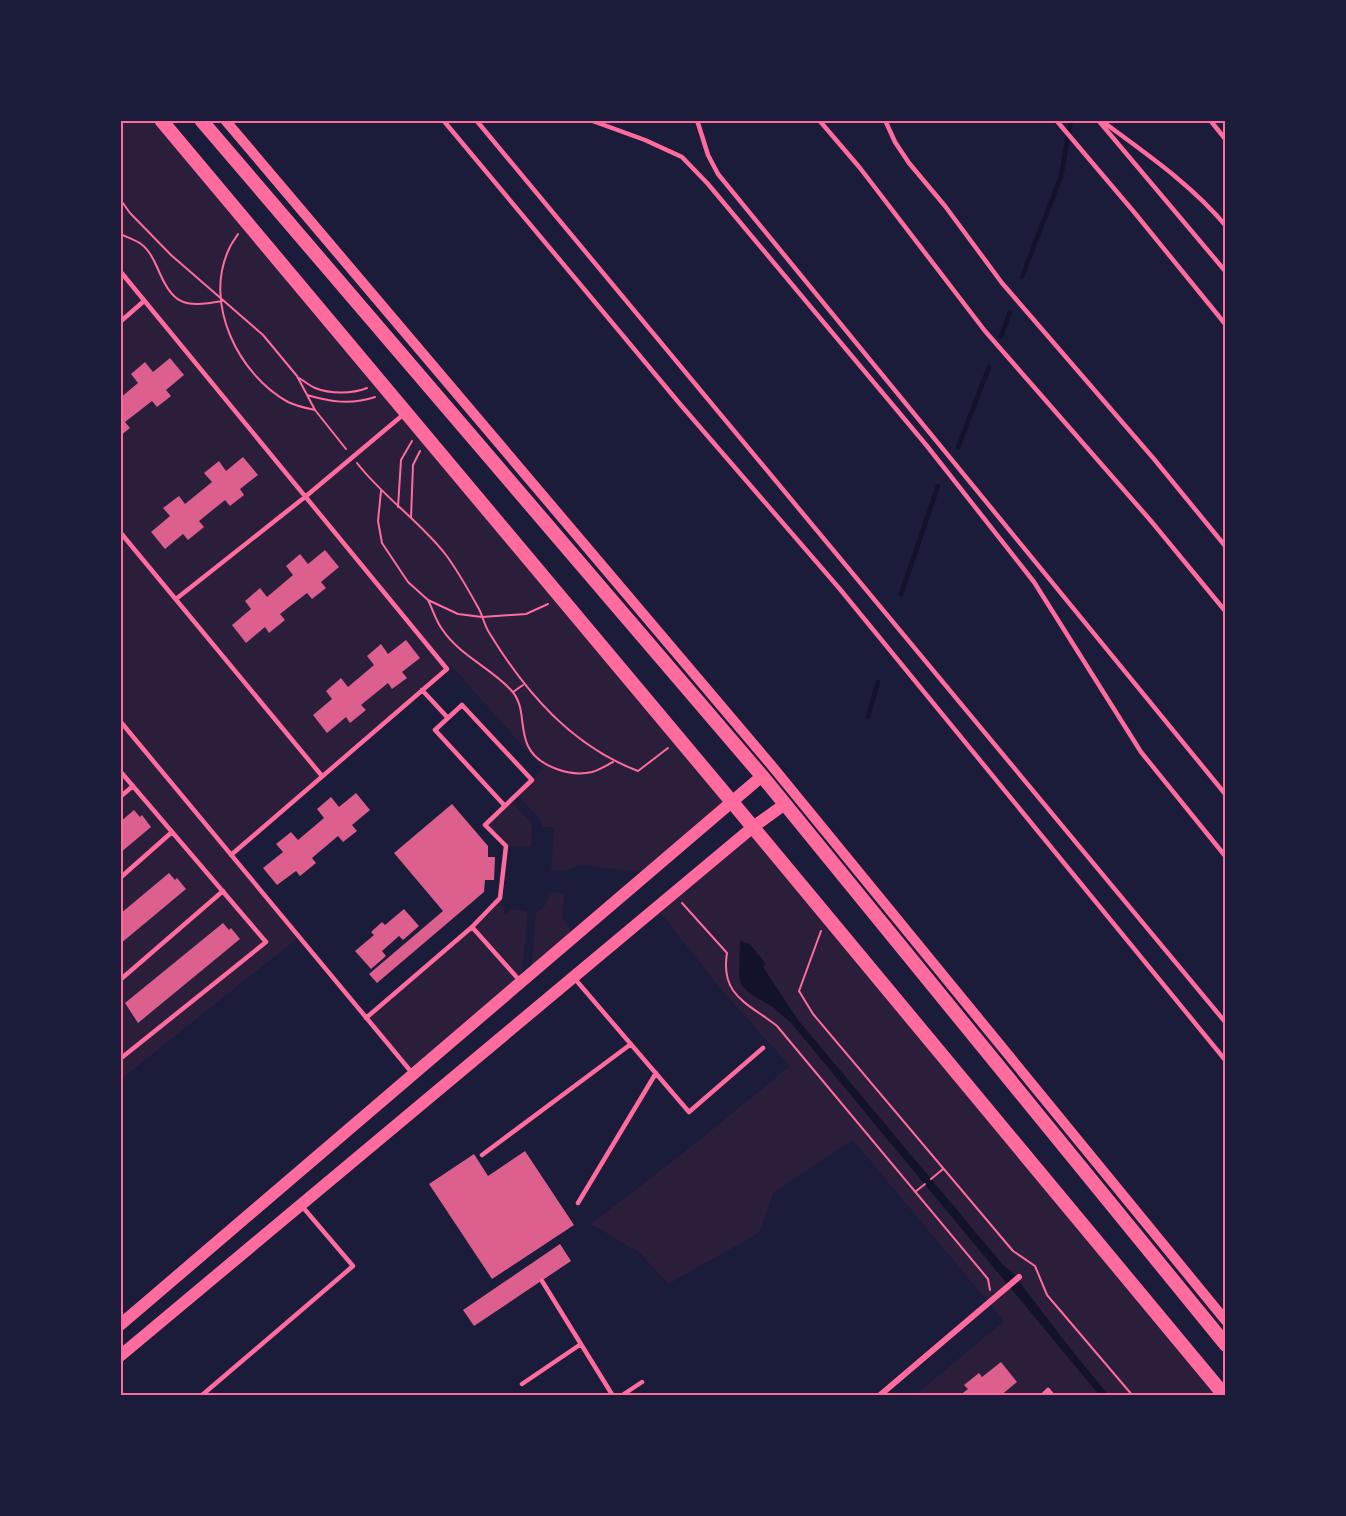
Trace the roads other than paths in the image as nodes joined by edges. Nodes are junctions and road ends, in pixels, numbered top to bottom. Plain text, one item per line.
1 (161, 120) edge
2 (201, 120) edge
3 (225, 120) edge
4 (443, 120) edge
5 (476, 120) edge
6 (590, 120) edge
7 (697, 120) edge
8 (819, 120) edge
9 (885, 120) edge
10 (1056, 120) edge
11 (1100, 120) edge
12 (1210, 120) edge
13 (1226, 140) edge
14 (1226, 226) edge
15 (120, 272) edge
16 (1226, 272) edge
17 (144, 301) junction
18 (120, 322) edge
19 (1226, 326) edge
20 (406, 412) junction
21 (305, 497) junction
22 (120, 532) edge
23 (1226, 547) edge
24 (176, 599) junction
25 (1226, 612) edge
26 (422, 690) junction
27 (448, 718) junction
28 (120, 721) edge
29 (120, 771) edge
30 (322, 776) junction
31 (762, 776) junction
32 (133, 786) junction
33 (1226, 795) edge
34 (120, 797) edge
35 (732, 802) junction
36 (785, 804) junction
37 (505, 806) junction
38 (802, 814) junction
39 (753, 826) junction
40 (172, 832) junction
41 (231, 855) junction
42 (1226, 856) edge
43 (120, 878) edge
44 (223, 891) junction
45 (472, 927) junction
46 (573, 977) junction
47 (120, 980) edge
48 (521, 982) junction
49 (366, 1018) junction
50 (1226, 1023) edge
51 (631, 1044) junction
52 (763, 1048) dead end
53 (120, 1059) edge
54 (1226, 1061) edge
55 (656, 1073) junction
56 (413, 1074) junction
57 (482, 1155) dead end
58 (579, 1203) dead end
59 (301, 1205) junction
60 (1019, 1277) dead end
61 (542, 1281) dead end
62 (1226, 1320) edge
63 (120, 1325) edge
64 (581, 1344) junction
65 (1226, 1345) edge
66 (120, 1356) edge
67 (642, 1382) dead end
68 (522, 1384) dead end
69 (201, 1396) edge
70 (613, 1396) edge
71 (621, 1396) edge
72 (879, 1396) edge
73 (1042, 1396) edge
74 (1053, 1396) edge
75 (1225, 1396) edge

1 - 20 main road
2 - 31 main road
3 - 38 street
4 - 54 lane
5 - 50 lane
6 - 42 lane
7 - 33 lane
8 - 25 lane
9 - 23 lane
10 - 19 lane
11 - 14 lane
11 - 16 lane
12 - 13 lane
15 - 17 lane
17 - 18 lane
17 - 21 lane
20 - 21 lane
20 - 35 main road
21 - 24 lane
21 - 26 lane
22 - 24 lane
24 - 30 lane
26 - 27 lane
26 - 30 lane
27 - 37 lane
27 - 37 lane
28 - 41 lane
29 - 32 lane
30 - 41 lane
31 - 35 main road
31 - 36 main road
32 - 34 lane
32 - 40 lane
35 - 39 main road
35 - 48 main road
36 - 38 main road
36 - 39 main road
37 - 45 lane
38 - 62 street
38 - 65 main road
39 - 46 main road
39 - 75 main road
40 - 43 lane
40 - 44 lane
41 - 49 lane
44 - 47 lane
44 - 53 lane
45 - 48 lane
45 - 49 lane
46 - 51 lane
46 - 59 main road
48 - 56 main road
49 - 56 lane
51 - 55 lane
51 - 57 lane
52 - 55 lane
55 - 58 lane
56 - 63 main road
59 - 66 main road
59 - 69 lane
60 - 72 street
61 - 64 lane
64 - 68 lane
64 - 70 lane
67 - 71 lane
73 - 74 lane

